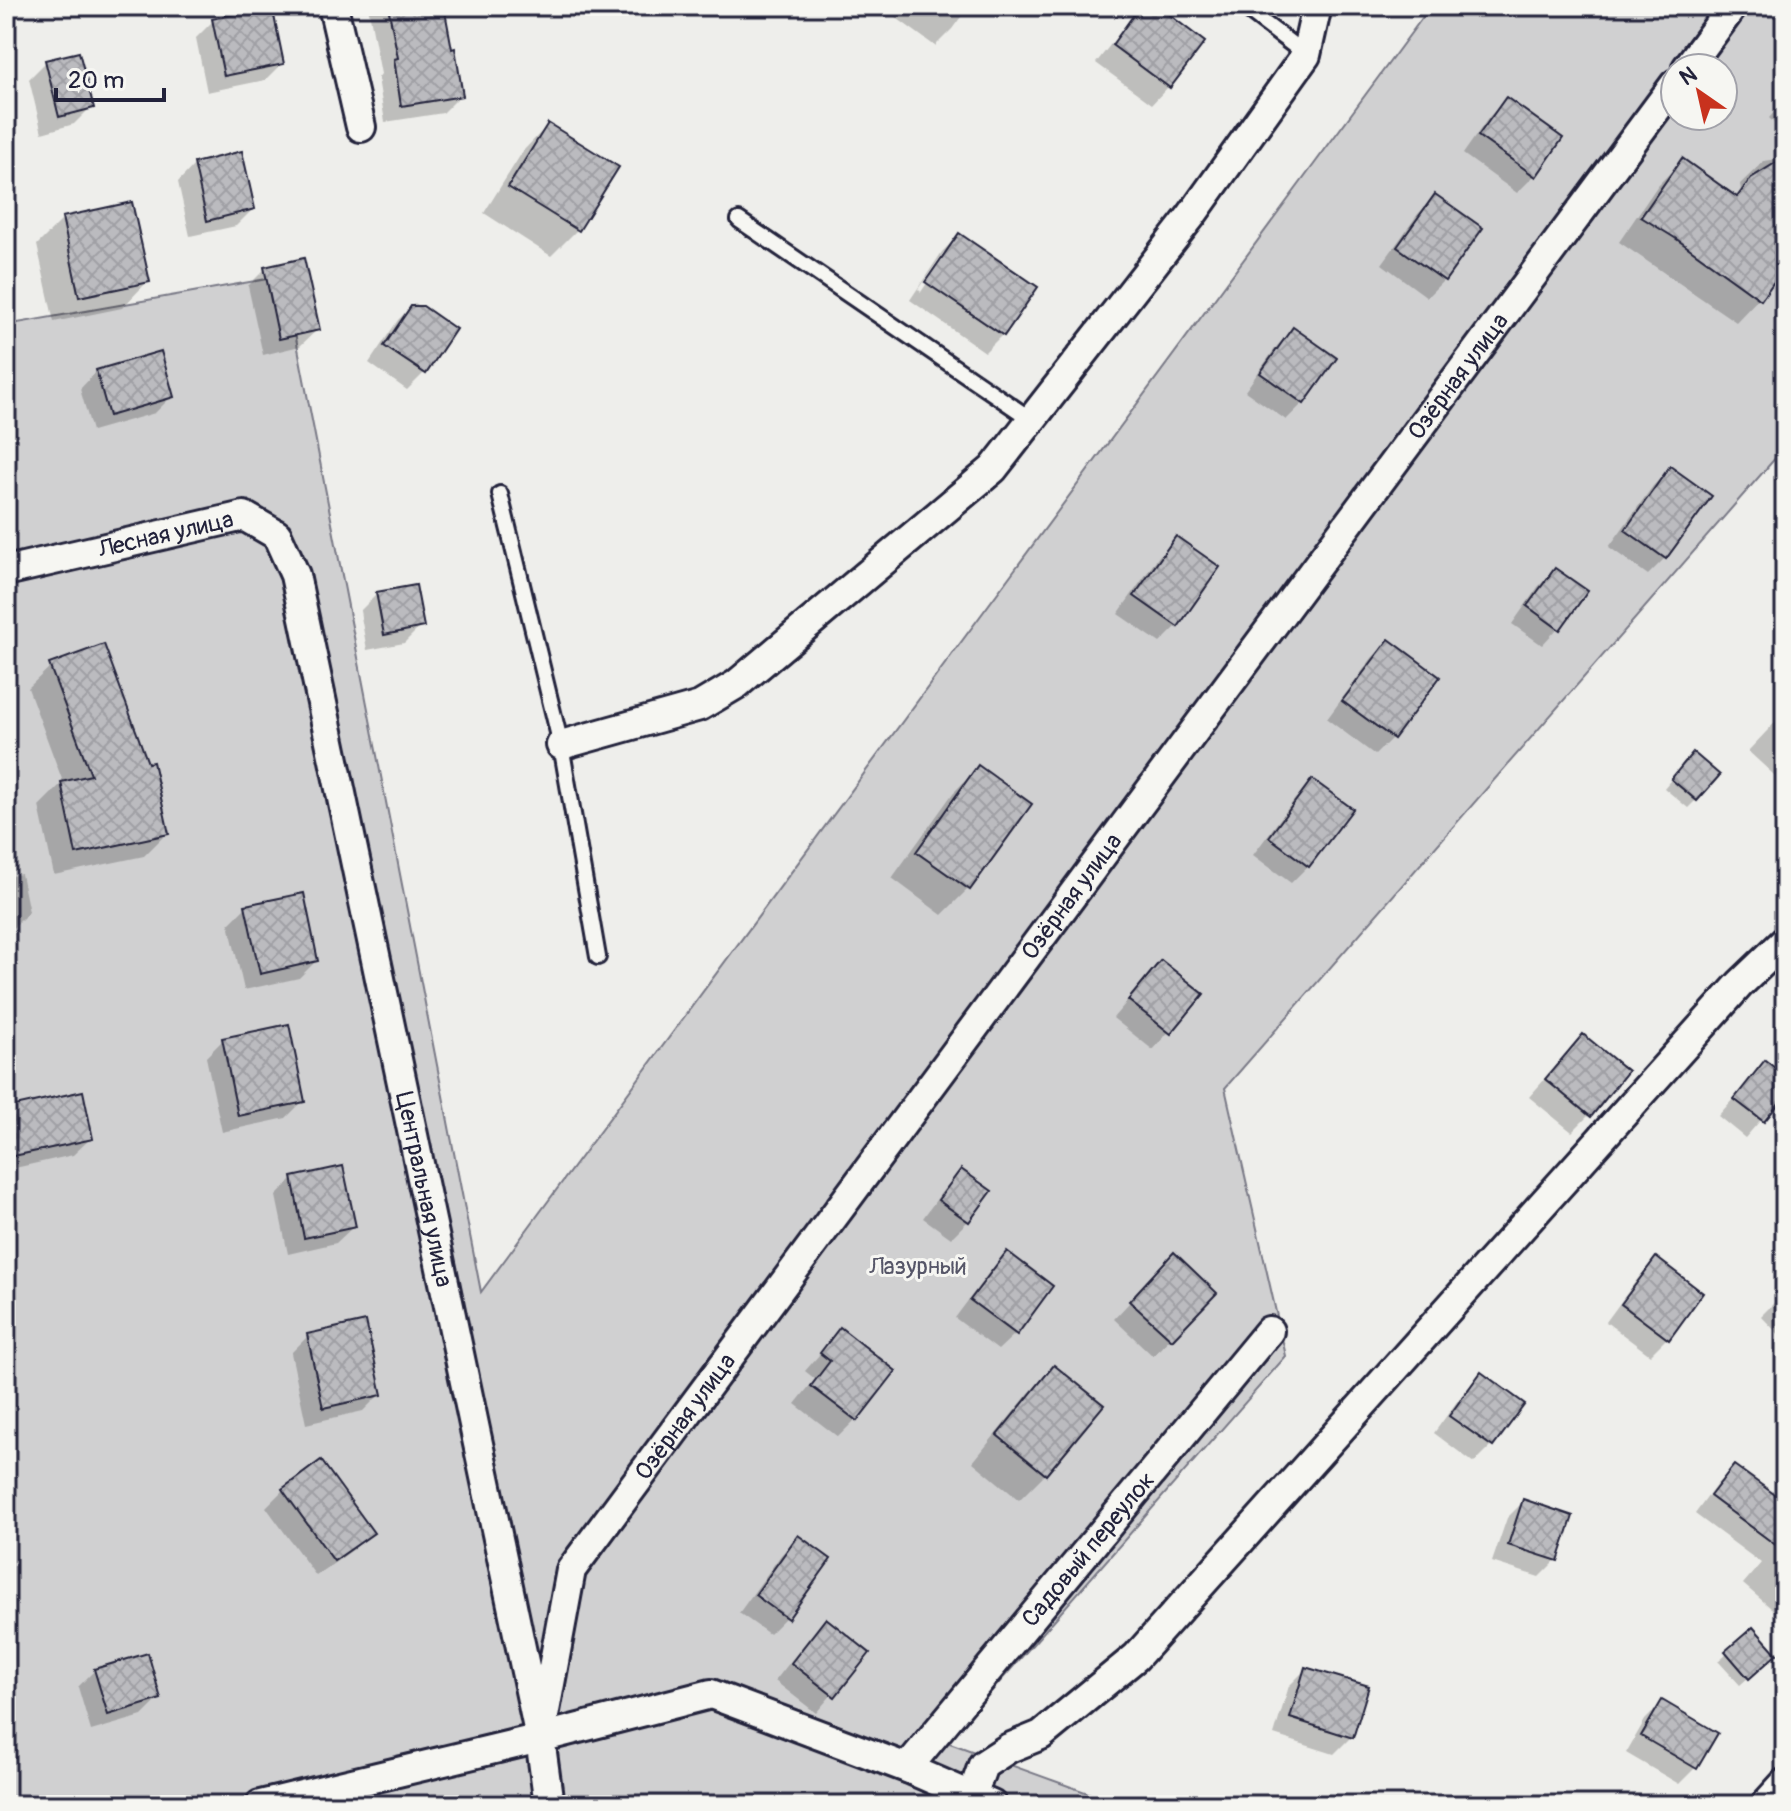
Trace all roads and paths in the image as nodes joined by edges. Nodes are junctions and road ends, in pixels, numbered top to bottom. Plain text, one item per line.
1 (333, 6) edge
2 (1242, 6) edge
3 (1317, 6) edge
4 (1733, 6) edge
5 (1699, 52) edge
6 (1306, 55) junction
7 (1659, 106) edge
8 (361, 127) dead end
9 (739, 220) dead end
10 (1032, 420) junction
11 (500, 494) dead end
12 (6, 571) edge
13 (295, 575) joint
14 (561, 745) junction
15 (1785, 941) edge
16 (598, 957) dead end
17 (1269, 1331) dead end
18 (540, 1738) junction
19 (907, 1768) junction
20 (1785, 1783) edge
21 (982, 1801) edge
22 (260, 1805) edge
23 (549, 1805) edge
24 (1765, 1805) edge

1 - 8 street
2 - 6 lane
3 - 6 street
4 - 5 street
6 - 10 street
7 - 18 street, Озёрная улица
9 - 10 lane
10 - 14 street
11 - 14 lane
12 - 13 street, Лесная улица
13 - 18 street, Центральная улица
14 - 16 lane
15 - 21 street
17 - 19 street, Садовый переулок
18 - 19 street
18 - 22 street
18 - 23 street, Центральная улица
19 - 21 street
20 - 24 street

